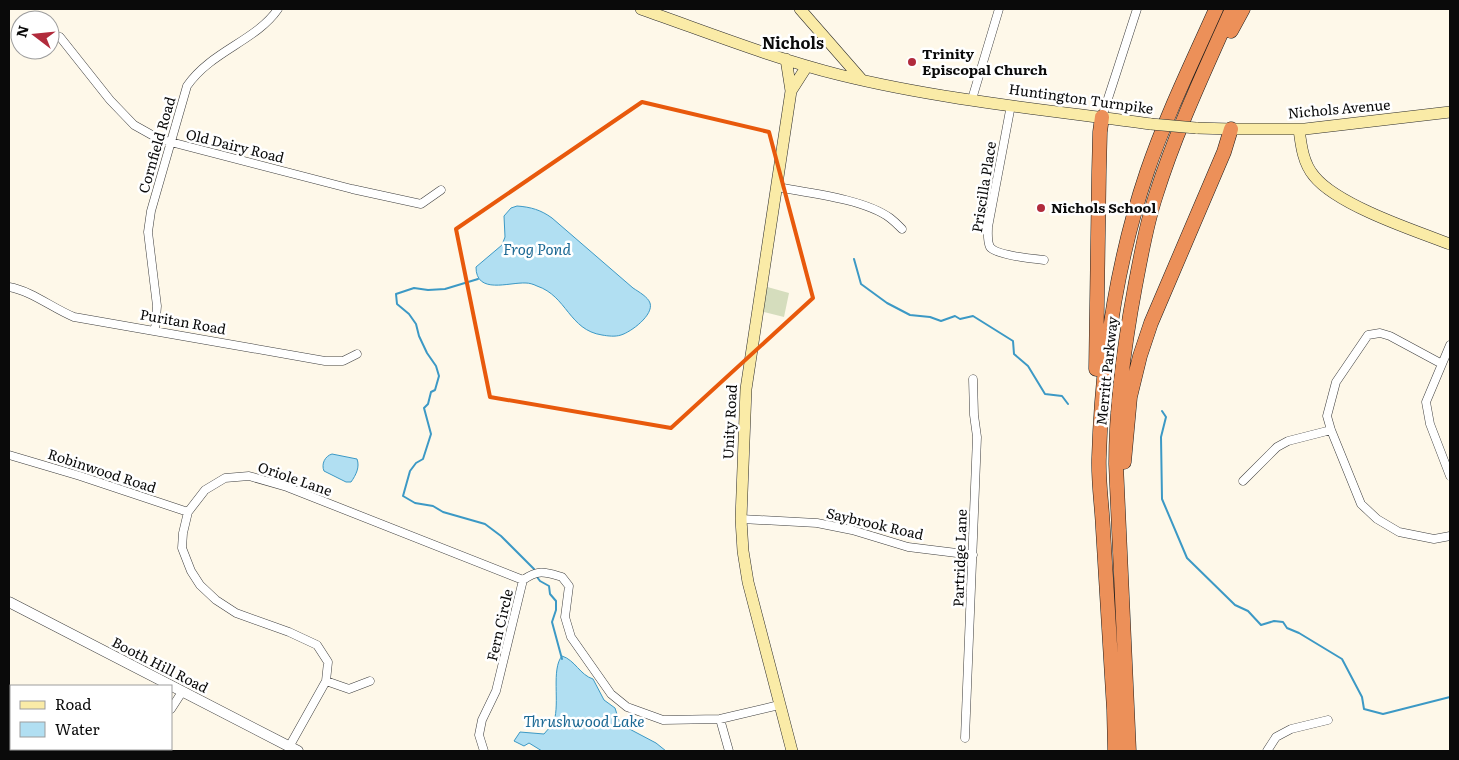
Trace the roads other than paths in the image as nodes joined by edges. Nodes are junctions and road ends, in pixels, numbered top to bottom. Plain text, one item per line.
1 (278, 9) edge
2 (646, 9) edge
3 (800, 9) edge
4 (1000, 9) edge
5 (1137, 9) edge
6 (1211, 9) edge
7 (1216, 9) edge
8 (1232, 9) edge
9 (1243, 9) edge
10 (60, 37) dead end
11 (1196, 54) junction
12 (786, 59) junction
13 (807, 66) junction
14 (862, 80) junction
15 (1197, 90) junction
16 (791, 91) junction
17 (972, 99) junction
18 (1011, 105) junction
19 (1450, 112) edge
20 (1102, 117) junction
21 (1299, 129) junction
22 (1230, 130) junction
23 (170, 142) junction
24 (777, 186) junction
25 (441, 190) dead end
26 (902, 229) dead end
27 (1450, 244) edge
28 (1044, 260) dead end
29 (9, 287) edge
30 (155, 330) junction
31 (1450, 345) edge
32 (357, 354) dead end
33 (1442, 364) junction
34 (972, 379) dead end
35 (1331, 430) junction
36 (9, 455) edge
37 (1099, 459) junction
38 (1450, 476) edge
39 (1243, 481) dead end
40 (188, 512) junction
41 (741, 518) junction
42 (1120, 525) junction
43 (1450, 536) edge
44 (973, 554) junction
45 (523, 580) junction
46 (9, 602) edge
47 (326, 681) junction
48 (370, 682) dead end
49 (169, 685) edge
50 (172, 687) edge
51 (182, 692) junction
52 (779, 705) junction
53 (172, 707) edge
54 (720, 719) junction
55 (1328, 720) dead end
56 (965, 738) dead end
57 (294, 749) edge
58 (484, 751) edge
59 (729, 751) edge
60 (792, 751) edge
61 (1115, 751) edge
62 (1129, 751) edge
63 (1267, 751) edge

1 - 23 street, Cornfield Road
2 - 12 main road, Huntington Turnpike
3 - 14 main road
4 - 17 street
5 - 20 street
6 - 11 highway
7 - 11 highway, Merritt Parkway
8 - 15 highway, Merritt Parkway
9 - 15 highway
10 - 23 street, Old Dairy Road
11 - 37 highway, Merritt Parkway
12 - 13 main road, Huntington Turnpike
12 - 16 main road, Unity Road
13 - 14 main road, Huntington Turnpike
13 - 16 main road, Unity Road
14 - 17 main road, Huntington Turnpike
15 - 42 highway, Merritt Parkway
16 - 24 main road, Unity Road
17 - 18 main road, Huntington Turnpike
18 - 20 main road, Huntington Turnpike
18 - 28 street, Priscilla Place
19 - 21 main road, Nichols Avenue
20 - 22 main road, Huntington Turnpike, bridge
20 - 37 highway
21 - 22 main road, Nichols Avenue
21 - 27 main road
22 - 42 highway
23 - 25 street, Old Dairy Road
23 - 30 street, Cornfield Road
24 - 26 street
24 - 41 main road, Unity Road
29 - 30 street, Puritan Road
30 - 32 street, Puritan Road
31 - 33 street
33 - 35 street
33 - 38 street
34 - 44 street, Partridge Lane
35 - 39 street
35 - 43 street
36 - 40 street, Robinwood Road
37 - 61 highway, Merritt Parkway
40 - 45 street, Oriole Lane
40 - 47 street, Oriole Lane
41 - 44 street, Saybrook Road
41 - 52 main road, Unity Road
42 - 62 highway, Merritt Parkway
44 - 56 street, Partridge Lane
45 - 54 street, Fern Circle
45 - 58 street, Fern Circle
46 - 49 street, Booth Hill Road
47 - 48 street
47 - 57 street
50 - 51 street, Booth Hill Road
51 - 53 street
51 - 57 street, Booth Hill Road
52 - 54 street, Fern Circle
52 - 60 main road, Unity Road
54 - 59 street
55 - 63 street

